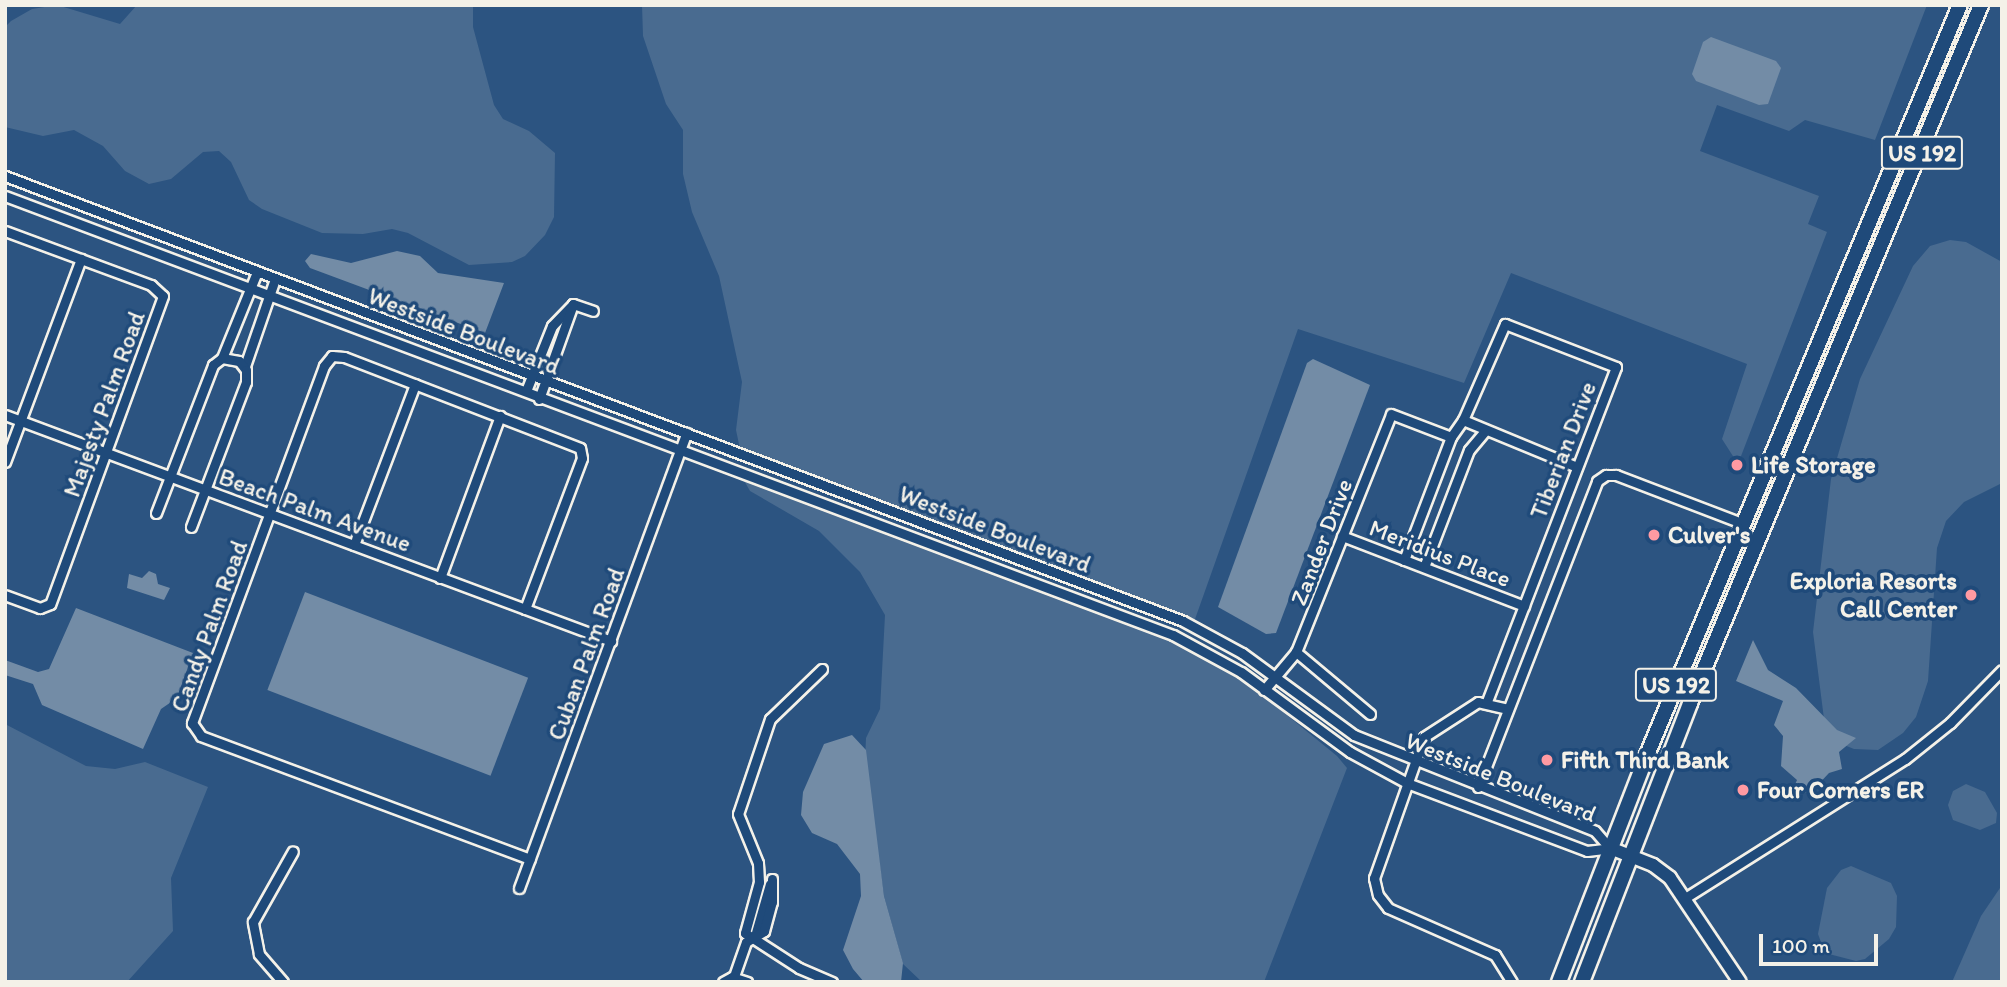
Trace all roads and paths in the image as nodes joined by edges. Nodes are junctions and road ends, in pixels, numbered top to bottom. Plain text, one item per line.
1 (1960, 5) edge
2 (1981, 5) edge
3 (1897, 162) junction
4 (5, 176) edge
5 (5, 196) edge
6 (1882, 198) junction
7 (1900, 205) junction
8 (5, 231) edge
9 (1882, 248) junction
10 (81, 259) junction
11 (257, 272) junction
12 (275, 279) junction
13 (251, 289) junction
14 (268, 296) junction
15 (573, 304) junction
16 (593, 311) dead end
17 (233, 336) junction
18 (546, 341) junction
19 (251, 343) junction
20 (559, 346) junction
21 (222, 358) junction
22 (245, 366) junction
23 (531, 377) junction
24 (545, 383) junction
25 (415, 384) junction
26 (526, 391) junction
27 (539, 399) junction
28 (5, 415) edge
29 (500, 416) junction
30 (1463, 420) junction
31 (21, 421) junction
32 (1486, 430) junction
33 (686, 433) junction
34 (1451, 437) junction
35 (682, 450) junction
36 (106, 453) junction
37 (5, 462) edge
38 (1577, 467) junction
39 (170, 477) junction
40 (205, 490) junction
41 (1758, 490) junction
42 (156, 513) dead end
43 (269, 514) junction
44 (1744, 524) junction
45 (191, 527) dead end
46 (1764, 528) junction
47 (1342, 536) junction
48 (354, 545) junction
49 (1404, 559) junction
50 (1751, 560) junction
51 (1424, 567) junction
52 (440, 578) junction
53 (5, 595) edge
54 (1524, 606) junction
55 (525, 609) junction
56 (611, 641) junction
57 (1296, 652) junction
58 (822, 669) dead end
59 (2002, 670) edge
60 (1275, 676) junction
61 (1264, 690) junction
62 (1487, 702) junction
63 (1508, 709) junction
64 (1370, 715) dead end
65 (1414, 762) junction
66 (1407, 783) junction
67 (1478, 787) junction
68 (1610, 848) junction
69 (293, 851) dead end
70 (1630, 855) junction
71 (530, 859) junction
72 (759, 882) junction
73 (519, 888) dead end
74 (1685, 898) junction
75 (755, 936) junction
76 (729, 980) edge
77 (284, 982) edge
78 (747, 982) edge
79 (832, 982) edge
80 (1512, 982) edge
81 (1559, 982) edge
82 (1582, 982) edge
83 (1740, 982) edge

1 - 3 highway, US 192
2 - 7 highway, US 192
3 - 6 highway, US 192
3 - 7 highway
4 - 11 street, Westside Boulevard
5 - 13 street, Westside Boulevard
6 - 9 highway
6 - 41 highway, US 192
7 - 9 highway, US 192
8 - 10 street, Majesty Palm Road
9 - 46 highway, US 192
10 - 31 street
10 - 36 street, Majesty Palm Road
11 - 12 street, Westside Boulevard
11 - 13 street
12 - 14 street
12 - 23 street, Westside Boulevard
13 - 14 street, Westside Boulevard
13 - 17 street
14 - 19 street
14 - 26 street, Westside Boulevard
15 - 16 street
15 - 18 street
15 - 20 street
17 - 19 street
17 - 21 street
18 - 20 street
18 - 23 street
19 - 22 street
20 - 24 street
21 - 22 street
21 - 39 street
22 - 40 street
23 - 24 street, Westside Boulevard
23 - 26 street
24 - 27 street
24 - 33 street, Westside Boulevard
25 - 29 street
25 - 43 street, Candy Palm Road
25 - 48 street
26 - 27 street, Westside Boulevard
27 - 35 street, Westside Boulevard
28 - 31 street, Beach Palm Avenue
29 - 52 street
29 - 55 street
30 - 32 street
30 - 34 street, Tiberian Drive
30 - 38 street, Tiberian Drive
31 - 36 street, Beach Palm Avenue
31 - 37 street
32 - 38 street
32 - 51 street
33 - 35 street, Cuban Palm Road
33 - 60 street, Westside Boulevard
34 - 47 street, Zander Drive
34 - 49 street, Tiberian Drive
35 - 56 street, Cuban Palm Road
35 - 61 street, Westside Boulevard
36 - 39 street, Beach Palm Avenue
36 - 53 street, Majesty Palm Road
38 - 54 street, Tiberian Drive
39 - 40 street, Beach Palm Avenue
39 - 42 street
40 - 43 street, Beach Palm Avenue
40 - 45 street
41 - 44 highway, US 192
41 - 46 highway
43 - 48 street, Beach Palm Avenue
43 - 71 street, Candy Palm Road
44 - 50 highway
44 - 63 street
44 - 68 highway, US 192
46 - 50 highway, US 192
47 - 49 street, Meridius Place
47 - 57 street, Zander Drive
48 - 52 street, Beach Palm Avenue
49 - 51 street, Meridius Place
50 - 70 highway, US 192
51 - 54 street, Meridius Place
52 - 55 street, Beach Palm Avenue
54 - 62 street, Tiberian Drive
55 - 56 street, Beach Palm Avenue
56 - 71 street, Cuban Palm Road
57 - 60 street, Zander Drive
57 - 64 street
58 - 72 street
59 - 74 street
60 - 61 street, Zander Drive
60 - 65 street, Westside Boulevard
61 - 66 street, Westside Boulevard
62 - 63 street
62 - 65 street
63 - 67 street
65 - 66 street
65 - 67 street, Westside Boulevard
66 - 68 street, Westside Boulevard
66 - 80 street
67 - 68 street, Westside Boulevard
68 - 70 main road
68 - 81 highway, US 192
69 - 77 street
70 - 74 main road
70 - 82 highway, US 192
71 - 73 street, Cuban Palm Road
72 - 75 street
72 - 75 street
74 - 83 main road
75 - 76 street
75 - 79 street
76 - 78 street

